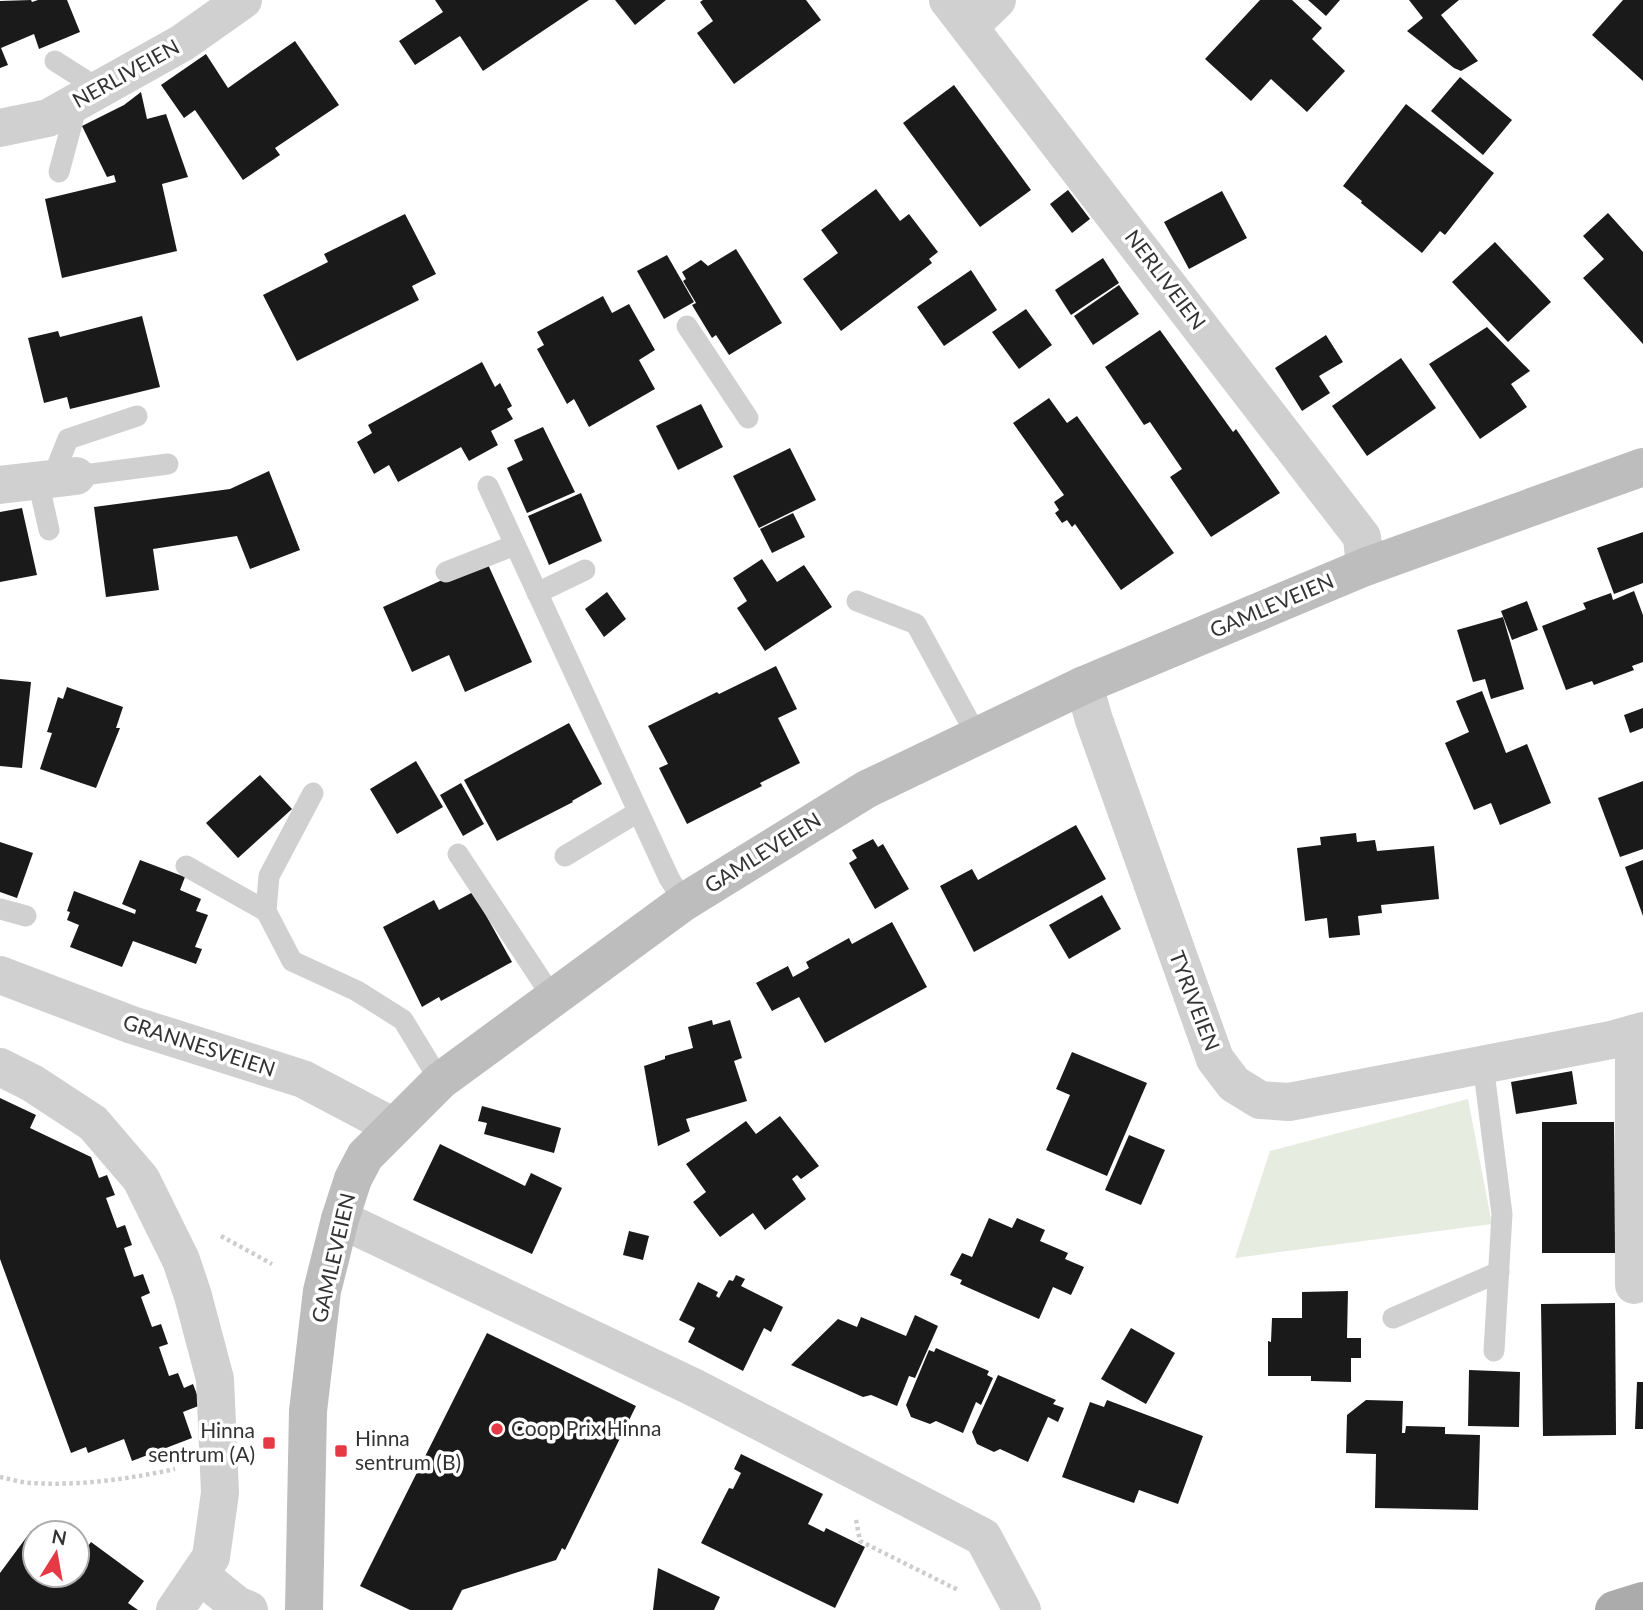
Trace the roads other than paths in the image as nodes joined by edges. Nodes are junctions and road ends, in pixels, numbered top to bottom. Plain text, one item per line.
1 (243, 0) edge
2 (997, 0) edge
3 (959, 13) edge
4 (55, 61) dead end
5 (88, 95) junction
6 (0, 128) edge
7 (59, 172) dead end
8 (687, 326) dead end
9 (136, 416) dead end
10 (748, 418) dead end
11 (167, 464) dead end
12 (1643, 467) edge
13 (55, 479) junction
14 (0, 485) edge
15 (488, 486) dead end
16 (49, 530) dead end
17 (515, 545) junction
18 (1365, 567) junction
19 (585, 570) dead end
20 (446, 572) dead end
21 (537, 593) junction
22 (857, 601) dead end
23 (1084, 685) junction
24 (977, 736) junction
25 (313, 793) dead end
26 (638, 812) junction
27 (458, 854) dead end
28 (565, 856) dead end
29 (186, 866) dead end
30 (684, 902) junction
31 (0, 909) edge
32 (266, 911) junction
33 (26, 916) dead end
34 (0, 975) edge
35 (553, 998) junction
36 (1639, 1032) edge
37 (1483, 1064) junction
38 (0, 1067) edge
39 (440, 1082) junction
40 (394, 1127) junction
41 (340, 1219) junction
42 (1499, 1272) junction
43 (1634, 1286) dead end
44 (1393, 1318) dead end
45 (1494, 1351) dead end
46 (200, 1575) junction
47 (1643, 1601) edge
48 (175, 1610) edge
49 (249, 1610) edge
50 (304, 1610) edge
51 (1022, 1610) edge
52 (1614, 1610) edge

1 - 5 street, NERLIVEIEN
2 - 3 street
3 - 18 street, NERLIVEIEN
4 - 5 lane
5 - 6 street, NERLIVEIEN
5 - 7 lane
8 - 10 lane
9 - 13 lane
11 - 13 lane
12 - 18 street, GAMLEVEIEN
13 - 14 street
13 - 16 lane
15 - 17 lane
17 - 20 lane
17 - 21 lane
18 - 23 street, GAMLEVEIEN
19 - 21 lane
21 - 26 lane
22 - 24 lane
23 - 24 street, GAMLEVEIEN
23 - 37 street, TYRIVEIEN
24 - 30 street, GAMLEVEIEN
25 - 32 lane
26 - 28 lane
26 - 30 lane
27 - 35 lane
29 - 32 lane
30 - 35 street, GAMLEVEIEN
31 - 33 lane
32 - 39 lane
34 - 40 street, GRANNESVEIEN
35 - 39 street, GAMLEVEIEN
36 - 37 street, TYRIVEIEN
36 - 43 street, TYRIVEIEN
37 - 42 lane
38 - 46 street
39 - 40 street, GAMLEVEIEN
40 - 41 street, GAMLEVEIEN
41 - 50 street, GAMLEVEIEN
41 - 51 street
42 - 44 lane
42 - 45 lane
46 - 48 street
46 - 49 street
47 - 52 main road

